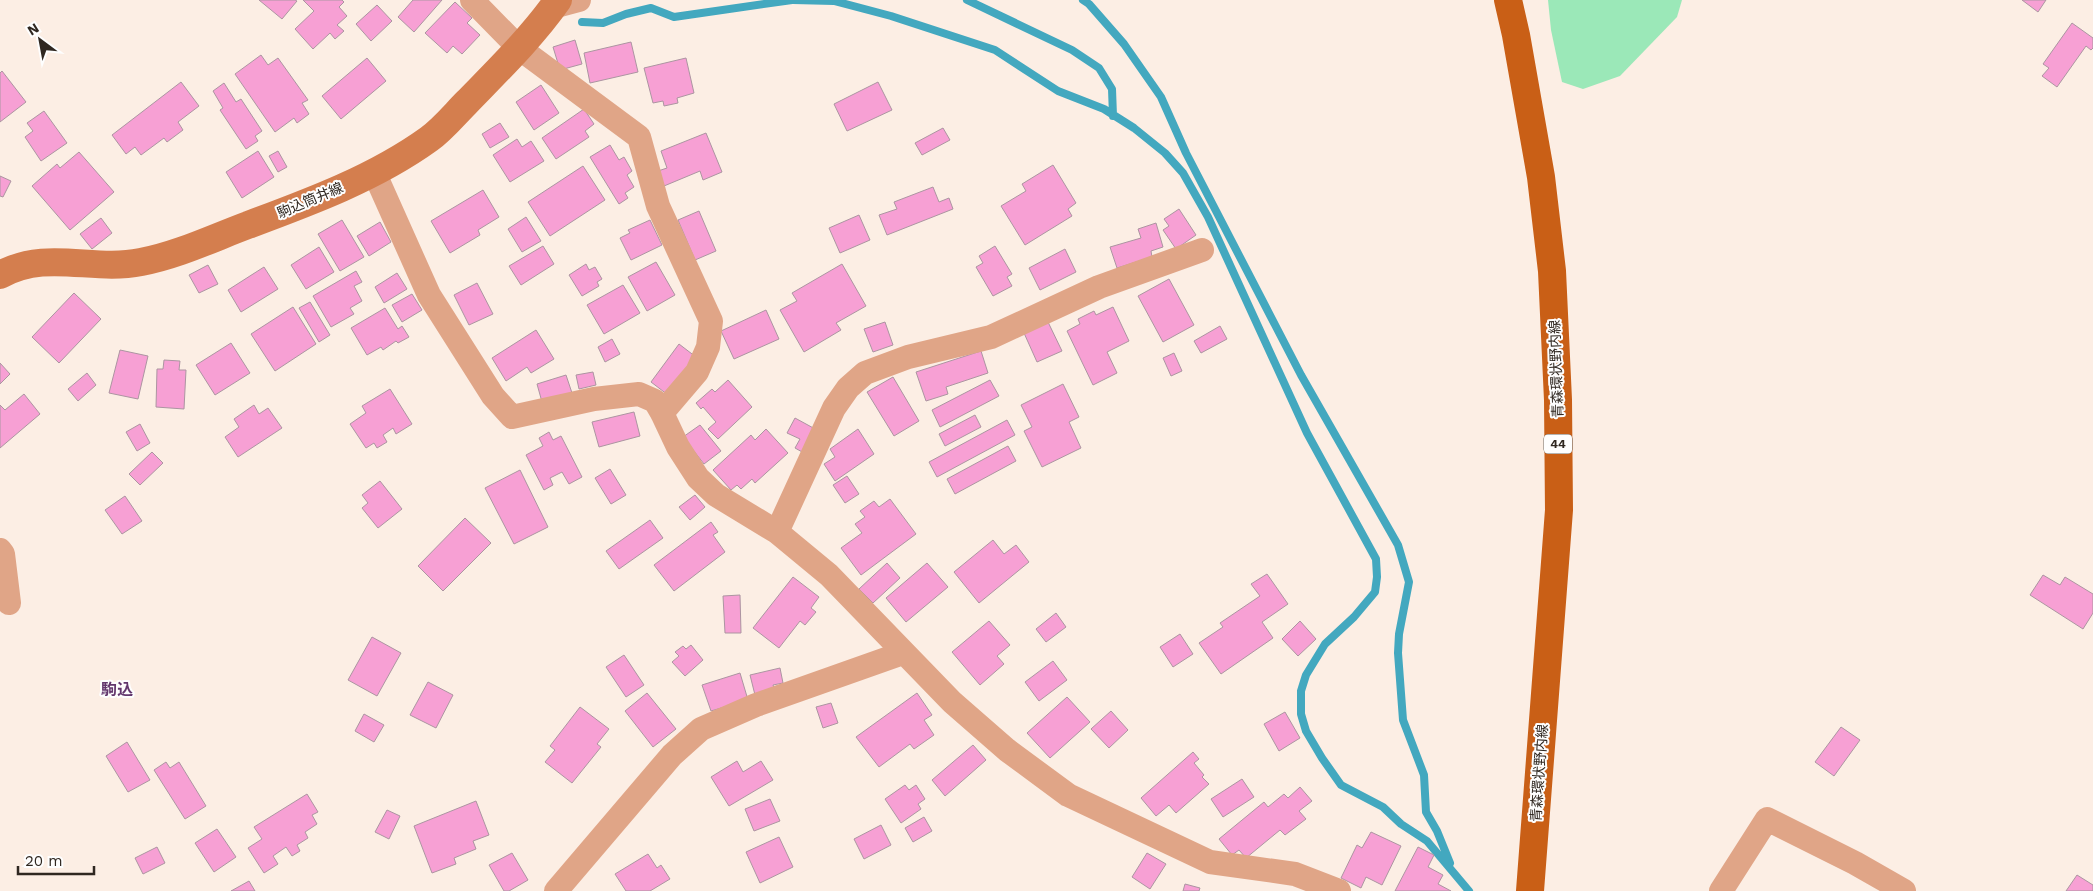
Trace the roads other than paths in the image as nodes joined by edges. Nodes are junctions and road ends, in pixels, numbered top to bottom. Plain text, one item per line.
1 (472, 0) edge
2 (579, 0) edge
3 (1508, 0) edge
4 (555, 4) edge
5 (520, 48) junction
6 (374, 172) junction
7 (1202, 250) dead end
8 (0, 275) edge
9 (662, 413) junction
10 (777, 532) junction
11 (0, 550) edge
12 (9, 603) dead end
13 (903, 653) junction
14 (556, 891) edge
15 (1340, 891) edge
16 (1530, 891) edge
17 (1721, 891) edge
18 (1904, 891) edge

1 - 5 street
2 - 4 street
3 - 16 main road, 青森環状野内線 / 44
4 - 5 main road, 駒込筒井線
5 - 6 main road, 駒込筒井線
5 - 9 street
6 - 8 main road, 駒込筒井線
6 - 9 street
7 - 10 street
9 - 10 street
10 - 13 street
11 - 12 street
13 - 14 street
13 - 15 street
17 - 18 street

